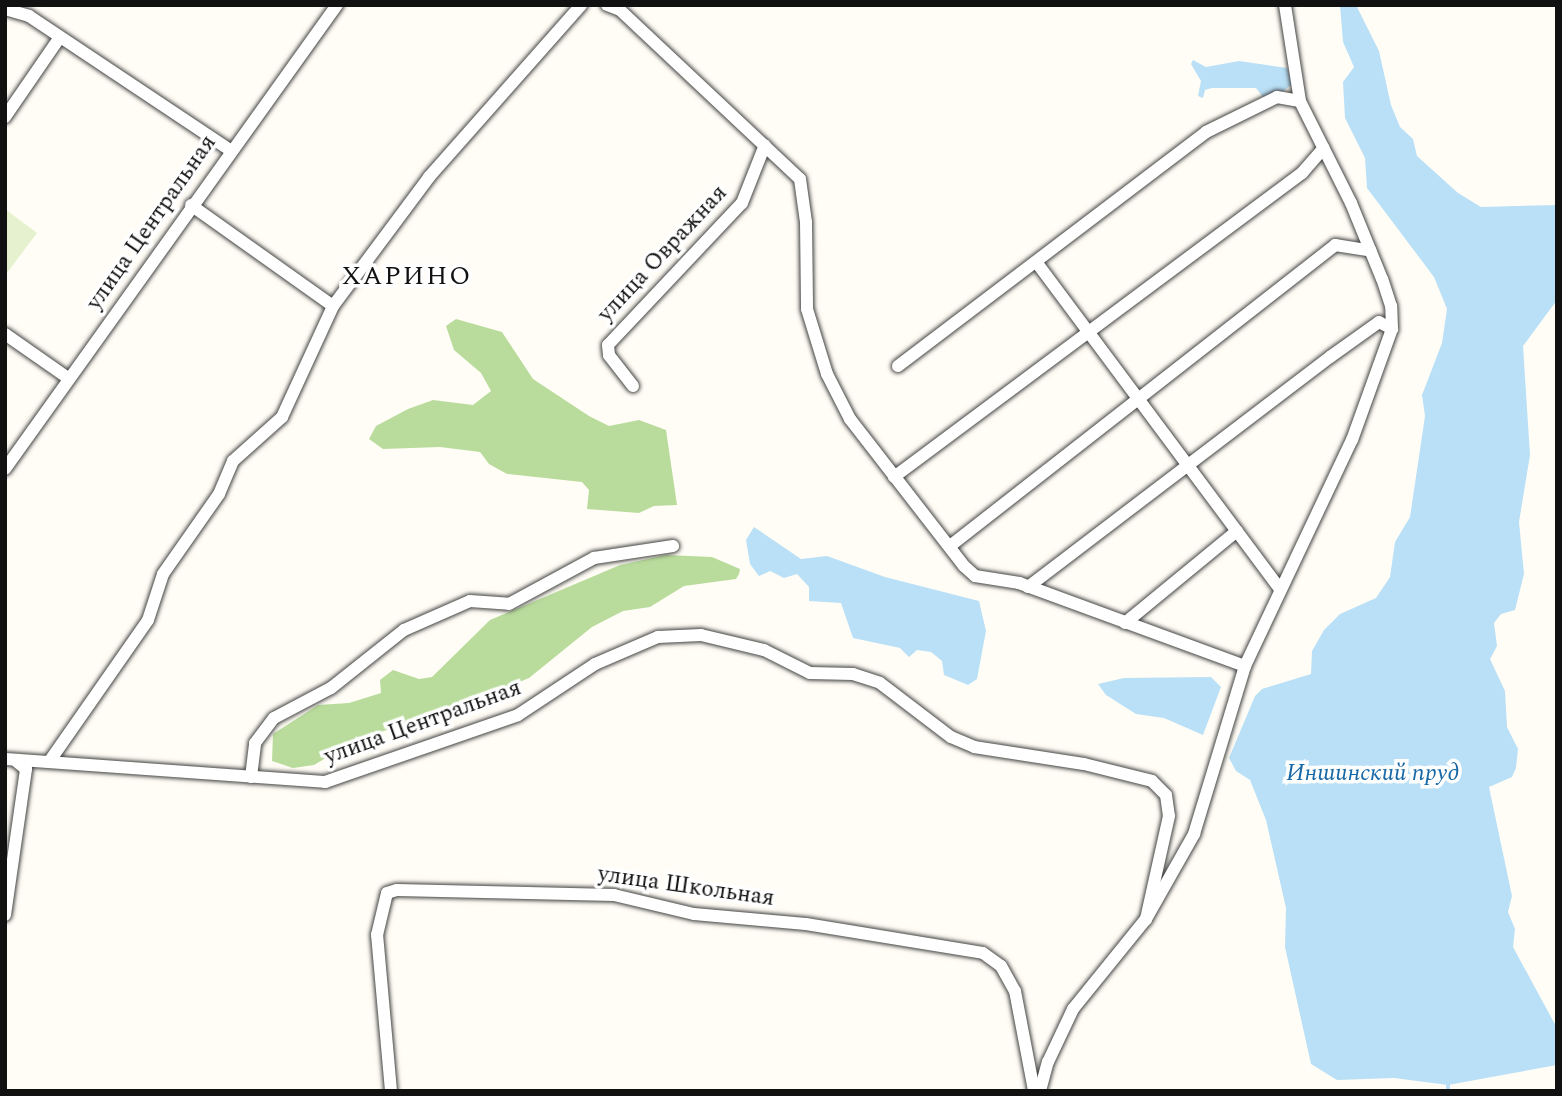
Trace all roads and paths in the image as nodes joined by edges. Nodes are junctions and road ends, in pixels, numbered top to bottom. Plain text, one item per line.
1 (337, 5) edge
2 (581, 5) edge
3 (607, 5) edge
4 (1286, 5) edge
5 (13, 8) edge
6 (59, 36) junction
7 (1300, 101) junction
8 (5, 117) edge
9 (765, 145) junction
10 (1324, 148) junction
11 (230, 150) junction
12 (191, 205) junction
13 (1371, 251) junction
14 (1037, 263) junction
15 (333, 306) junction
16 (1392, 329) junction
17 (1087, 330) junction
18 (5, 334) edge
19 (898, 366) dead end
20 (68, 378) junction
21 (633, 386) dead end
22 (1137, 397) junction
23 (1188, 465) junction
24 (5, 468) edge
25 (894, 477) junction
26 (1237, 531) junction
27 (673, 546) dead end
28 (950, 546) junction
29 (1027, 587) junction
30 (1280, 589) junction
31 (1125, 624) junction
32 (1245, 666) junction
33 (10, 760) edge
34 (49, 762) junction
35 (251, 777) junction
36 (5, 915) edge
37 (1146, 919) junction
38 (391, 1091) edge
39 (1037, 1091) edge

1 - 11 street, улица Центральная
2 - 15 street
3 - 9 street
4 - 7 street
5 - 6 street
6 - 8 street
6 - 11 street
7 - 10 street
7 - 14 street
9 - 21 street, улица Овражная
9 - 25 street
10 - 13 street
10 - 17 street
11 - 12 street, улица Центральная
12 - 15 street
12 - 20 street, улица Центральная
13 - 16 street
13 - 22 street
14 - 17 street
14 - 19 street
15 - 34 street
16 - 23 street
16 - 30 street
17 - 22 street
17 - 25 street
18 - 20 street
20 - 24 street, улица Центральная
22 - 23 street
22 - 28 street
23 - 26 street
23 - 29 street
25 - 28 street
26 - 30 street
26 - 31 street
27 - 35 street
28 - 29 street
29 - 31 street
30 - 32 street
31 - 32 street
32 - 37 street
33 - 34 street, улица Центральная
33 - 36 street, улица Центральная
34 - 35 street, улица Центральная
35 - 37 street, улица Центральная
37 - 39 street
38 - 39 street, улица Школьная

